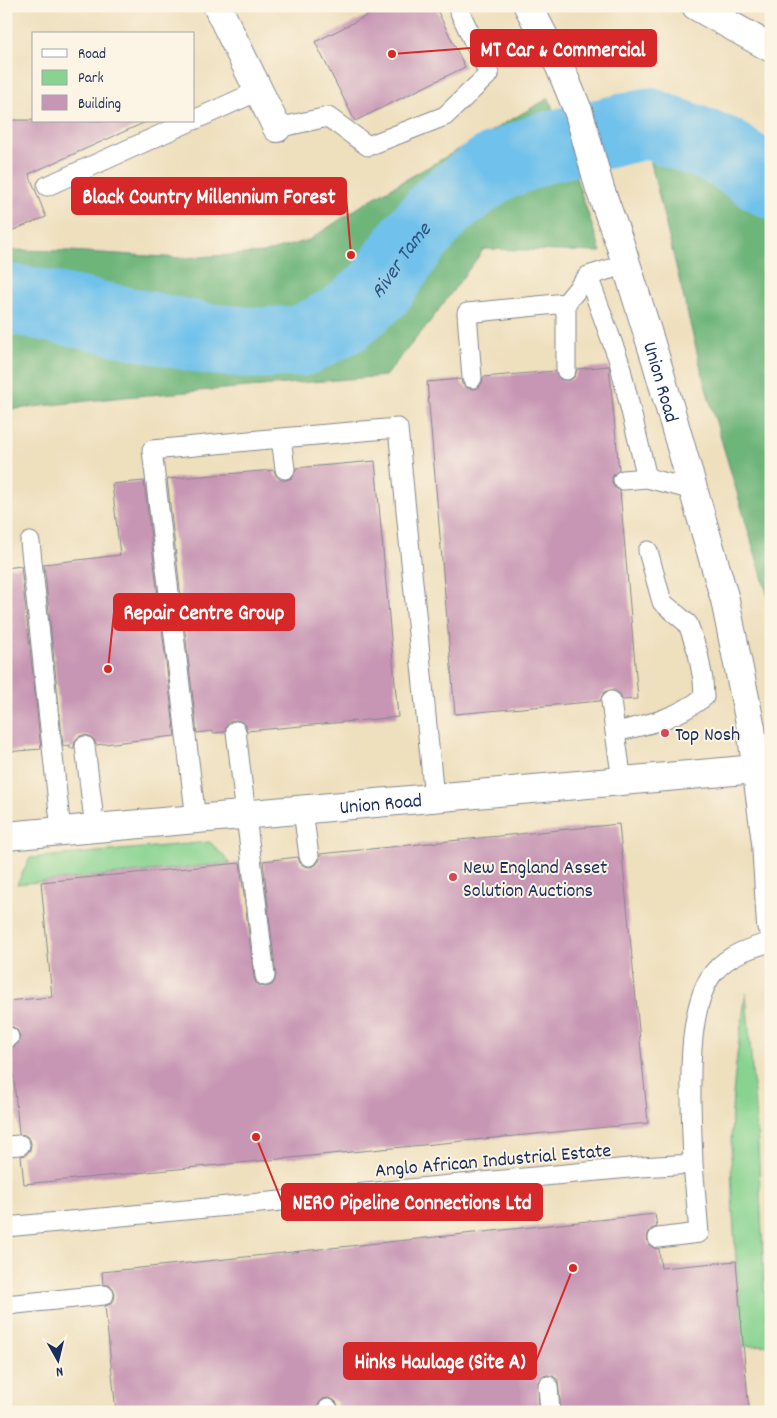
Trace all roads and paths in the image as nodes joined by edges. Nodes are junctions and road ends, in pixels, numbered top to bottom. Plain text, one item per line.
1 (217, 6) edge
2 (457, 6) edge
3 (528, 6) edge
4 (696, 6) edge
5 (771, 48) edge
6 (258, 91) junction
7 (195, 120) edge
8 (190, 122) edge
9 (277, 128) joint
10 (47, 186) dead end
11 (626, 264) junction
12 (588, 276) junction
13 (566, 303) junction
14 (566, 370) dead end
15 (472, 378) dead end
16 (281, 438) junction
17 (285, 470) dead end
18 (647, 478) junction
19 (623, 480) dead end
20 (694, 490) junction
21 (30, 542) dead end
22 (648, 551) dead end
23 (611, 700) dead end
24 (236, 731) dead end
25 (615, 732) junction
26 (85, 746) dead end
27 (756, 769) junction
28 (622, 781) junction
29 (434, 798) junction
30 (303, 811) junction
31 (245, 815) junction
32 (196, 820) junction
33 (95, 829) junction
34 (62, 831) junction
35 (6, 836) edge
36 (309, 856) dead end
37 (771, 925) edge
38 (771, 942) edge
39 (265, 976) dead end
40 (693, 1164) junction
41 (6, 1227) edge
42 (658, 1238) dead end
43 (104, 1295) dead end
44 (6, 1305) edge
45 (548, 1386) dead end
46 (550, 1412) edge

1 - 6 street
2 - 9 lane
3 - 11 street, Union Road
4 - 5 street
6 - 7 lane
6 - 9 street
8 - 10 lane
11 - 12 lane
11 - 20 street, Union Road
12 - 13 lane
12 - 18 lane
13 - 14 lane
13 - 15 lane
16 - 17 lane
16 - 29 lane
16 - 32 lane
18 - 19 lane
18 - 20 lane
20 - 27 street, Union Road
21 - 34 lane
22 - 25 lane
23 - 25 lane
24 - 31 lane
25 - 28 lane
26 - 33 lane
27 - 28 street, Union Road
27 - 37 street, Union Road
28 - 29 street, Union Road
29 - 30 street, Union Road
30 - 31 street, Union Road
30 - 36 lane
31 - 32 street, Union Road
31 - 39 lane
32 - 33 street, Union Road
33 - 34 street, Union Road
34 - 35 street, Union Road
38 - 40 lane
40 - 41 lane, Anglo African Industrial Estate
40 - 42 lane
43 - 44 lane
45 - 46 lane

